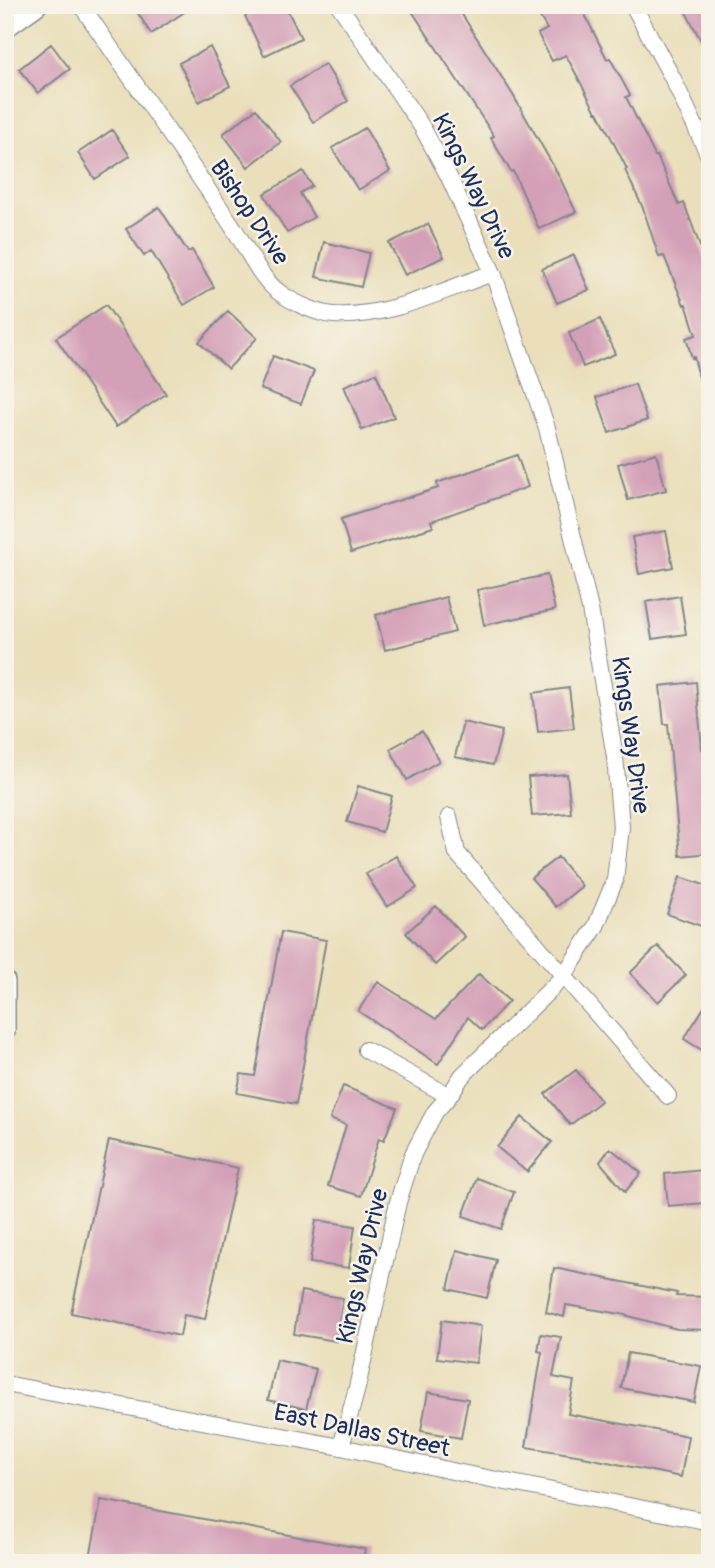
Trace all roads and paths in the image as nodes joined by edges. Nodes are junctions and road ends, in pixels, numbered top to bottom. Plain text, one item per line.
1 (37, 5) edge
2 (81, 5) edge
3 (339, 5) edge
4 (633, 5) edge
5 (5, 28) edge
6 (710, 159) edge
7 (493, 273) junction
8 (449, 817) dead end
9 (563, 977) junction
10 (5, 981) edge
11 (5, 1031) edge
12 (366, 1049) dead end
13 (668, 1096) dead end
14 (449, 1097) junction
15 (5, 1384) edge
16 (341, 1447) junction
17 (710, 1522) edge

1 - 5 street
2 - 7 street, Bishop Drive
3 - 7 street, Kings Way Drive
4 - 6 street
7 - 9 street, Kings Way Drive
8 - 9 street
9 - 13 street
9 - 14 street, Kings Way Drive
10 - 11 street
12 - 14 street
14 - 16 street, Kings Way Drive
15 - 16 street, East Dallas Street
16 - 17 street, East Dallas Street

